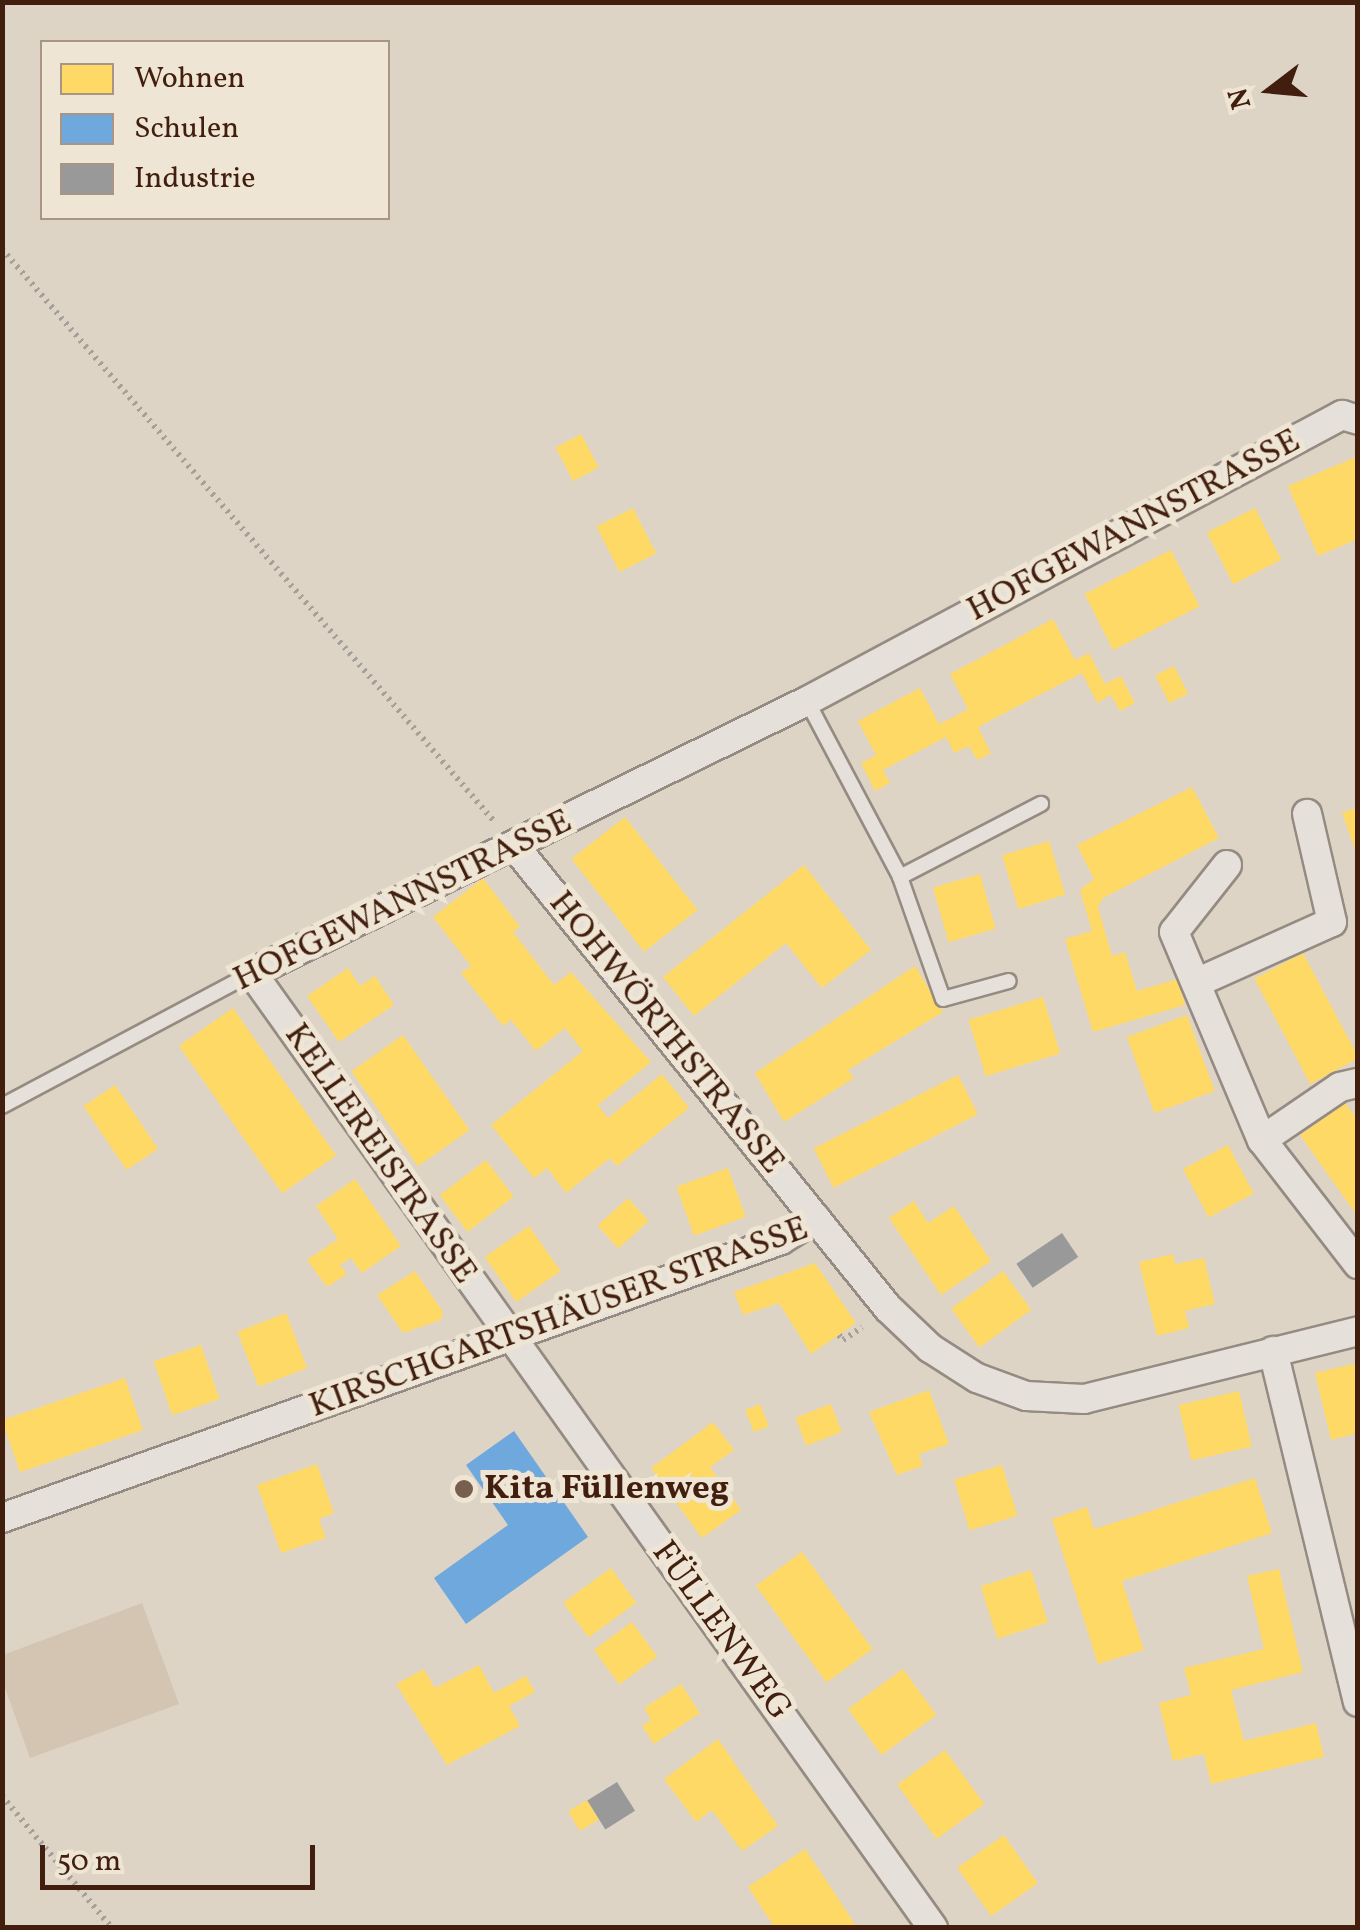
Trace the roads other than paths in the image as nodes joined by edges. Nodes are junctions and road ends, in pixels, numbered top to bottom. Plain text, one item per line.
1 (1358, 420) edge
2 (807, 700) junction
3 (1040, 804) dead end
4 (1307, 814) dead end
5 (516, 848) junction
6 (1227, 866) dead end
7 (900, 877) junction
8 (252, 973) junction
9 (1010, 980) dead end
10 (1196, 983) junction
11 (1358, 1082) edge
12 (2, 1106) edge
13 (1262, 1140) junction
14 (816, 1218) junction
15 (1358, 1264) edge
16 (1358, 1331) edge
17 (508, 1335) junction
18 (1273, 1351) junction
19 (2, 1518) edge
20 (1358, 1702) edge
21 (933, 1928) edge

1 - 2 street, HOFGEWANNSTRASSE
2 - 5 street, HOFGEWANNSTRASSE
2 - 7 lane
3 - 7 lane
4 - 10 street
5 - 8 street, HOFGEWANNSTRASSE
5 - 14 street, HOHWÖRTHSTRASSE
6 - 10 street
7 - 9 lane
8 - 12 lane, HOFGEWANNSTRASSE
8 - 17 street, KELLEREISTRASSE
10 - 13 street
11 - 13 street
13 - 15 street
14 - 17 street, KIRSCHGARTSHÄUSER STRASSE
14 - 18 street, KIRSCHGARTSHÄUSER STRASSE
16 - 18 street, KIRSCHGARTSHÄUSER STRASSE
17 - 19 street, KIRSCHGARTSHÄUSER STRASSE
17 - 21 street, FÜLLENWEG
18 - 20 street

